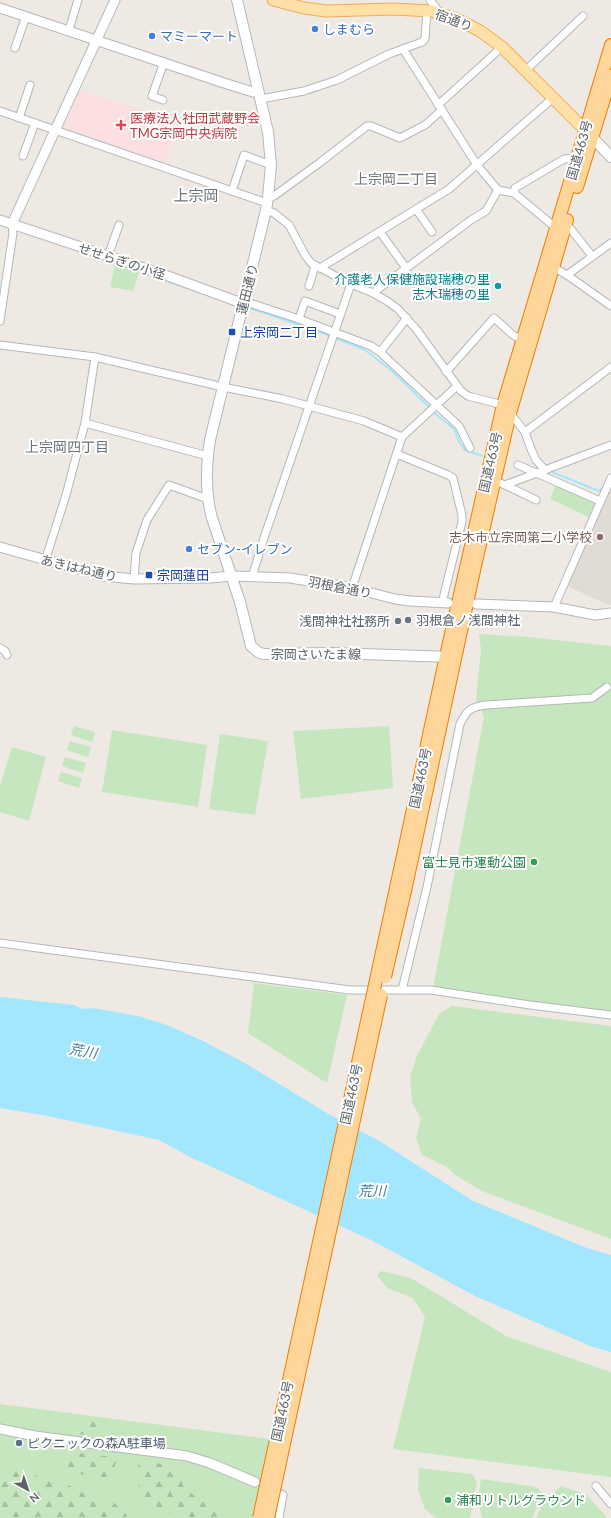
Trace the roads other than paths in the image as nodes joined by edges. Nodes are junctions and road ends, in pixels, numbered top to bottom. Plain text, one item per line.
1 (78, 0) edge
2 (115, 0) edge
3 (237, 0) edge
4 (273, 0) edge
5 (434, 7) edge
6 (0, 8) edge
7 (26, 16) junction
8 (583, 16) dead end
9 (69, 30) junction
10 (94, 39) junction
11 (611, 45) edge
12 (502, 47) junction
13 (15, 48) dead end
14 (403, 49) junction
15 (164, 62) junction
16 (526, 70) junction
17 (611, 76) edge
18 (30, 85) dead end
19 (260, 96) junction
20 (553, 98) junction
21 (164, 100) dead end
22 (440, 108) junction
23 (0, 111) edge
24 (19, 118) junction
25 (35, 123) junction
26 (52, 129) junction
27 (589, 134) junction
28 (23, 156) dead end
29 (611, 156) edge
30 (577, 158) junction
31 (271, 165) junction
32 (477, 166) junction
33 (498, 190) junction
34 (232, 191) junction
35 (514, 193) junction
36 (267, 204) junction
37 (416, 209) junction
38 (0, 220) edge
39 (12, 224) junction
40 (119, 225) dead end
41 (561, 226) junction
42 (380, 232) junction
43 (432, 232) dead end
44 (611, 243) edge
45 (108, 256) junction
46 (592, 256) junction
47 (318, 267) junction
48 (406, 268) junction
49 (553, 268) junction
50 (567, 275) junction
51 (351, 284) junction
52 (309, 286) dead end
53 (373, 293) junction
54 (244, 301) junction
55 (611, 306) edge
56 (340, 314) junction
57 (407, 318) junction
58 (299, 319) junction
59 (0, 321) edge
60 (334, 332) junction
61 (522, 340) junction
62 (0, 345) edge
63 (380, 352) junction
64 (95, 357) junction
65 (611, 367) edge
66 (446, 372) junction
67 (457, 386) junction
68 (223, 387) junction
69 (308, 406) junction
70 (436, 406) junction
71 (507, 409) junction
72 (85, 423) junction
73 (525, 432) junction
74 (402, 437) junction
75 (611, 444) edge
76 (470, 448) dead end
77 (397, 454) junction
78 (208, 456) junction
79 (518, 465) dead end
80 (545, 470) junction
81 (536, 473) junction
82 (611, 478) edge
83 (500, 483) junction
84 (208, 499) junction
85 (536, 500) dead end
86 (600, 501) junction
87 (0, 548) edge
88 (45, 561) junction
89 (232, 576) junction
90 (252, 577) junction
91 (134, 579) junction
92 (352, 588) junction
93 (445, 603) joint
94 (476, 604) dead end
95 (554, 607) junction
96 (611, 613) edge
97 (0, 648) edge
98 (7, 655) dead end
99 (451, 657) junction
100 (607, 687) dead end
101 (400, 889) junction
102 (0, 943) edge
103 (402, 990) junction
104 (611, 1015) edge
105 (0, 1429) edge
106 (255, 1482) joint
107 (596, 1486) dead end
108 (611, 1504) edge
109 (259, 1518) edge
110 (268, 1518) edge
111 (279, 1518) edge

1 - 9 street
2 - 10 street
3 - 19 main road, 蓮田通り
4 - 5 main road, 宿通り
5 - 12 main road, 宿通り
5 - 14 street
6 - 7 street
7 - 9 street
7 - 13 street
8 - 16 street
9 - 10 street
10 - 15 street
10 - 26 street
11 - 27 highway, 国道463号
12 - 16 main road, 宿通り
12 - 22 street
14 - 19 street
14 - 22 street
15 - 19 street
15 - 21 street
16 - 20 main road, 宿通り
17 - 27 highway, 国道463号
18 - 24 street
19 - 31 main road, 蓮田通り
20 - 27 main road, 宿通り
20 - 32 street
22 - 32 street
22 - 36 street
23 - 24 street
24 - 25 street
25 - 26 street
25 - 28 street
26 - 34 street
26 - 39 street
27 - 29 main road
27 - 30 highway, 国道463号
27 - 41 highway, 国道463号
30 - 35 street
30 - 41 highway, 国道463号
31 - 34 street
31 - 36 main road, 蓮田通り
32 - 33 street
32 - 37 street
33 - 35 street
33 - 48 street
34 - 36 street
35 - 41 street
36 - 47 street
36 - 54 main road, 蓮田通り
37 - 42 street
37 - 43 street
38 - 39 street, せせらぎの小径
39 - 45 street, せせらぎの小径
39 - 59 street
40 - 45 street
41 - 46 street
41 - 49 highway, 国道463号
41 - 61 highway, 国道463号
42 - 47 street
42 - 48 street
44 - 46 street
45 - 54 street, せせらぎの小径
46 - 50 street
47 - 51 street
47 - 52 street
48 - 53 street
49 - 50 street
49 - 71 highway, 国道463号
50 - 55 street
51 - 53 street
51 - 56 street
53 - 57 street
54 - 58 street
54 - 68 main road, 蓮田通り
56 - 58 street
56 - 60 street
57 - 63 street
57 - 66 street
58 - 60 street
60 - 63 street
60 - 69 street
61 - 66 street
61 - 71 highway, 国道463号
62 - 64 street
63 - 70 street
64 - 68 street
64 - 72 street
65 - 73 street
66 - 67 street
67 - 70 street
67 - 71 street
68 - 69 street
68 - 78 main road, 蓮田通り
69 - 74 street
69 - 90 street
70 - 74 street
70 - 76 street
71 - 73 street
71 - 83 highway, 国道463号
71 - 99 highway, 国道463号
72 - 78 street
72 - 88 street
73 - 80 street
74 - 77 street
75 - 80 street
77 - 92 street
77 - 93 street
78 - 84 main road, 蓮田通り
79 - 81 street
80 - 81 street
81 - 83 street
81 - 86 street
82 - 86 street
83 - 85 street
83 - 99 highway, 国道463号
84 - 89 main road, 蓮田通り
84 - 91 street
86 - 95 street
87 - 88 street, あきはね通り
88 - 91 street, あきはね通り
89 - 90 street, 羽根倉通り
89 - 91 street, あきはね通り
89 - 99 main road, 宗岡さいたま線
90 - 92 street, 羽根倉通り
92 - 93 street, 羽根倉通り
94 - 95 street
95 - 96 street
97 - 98 street
99 - 101 highway, 国道463号
100 - 103 street
101 - 109 highway, 国道463号, bridge
101 - 110 highway, 国道463号, bridge
102 - 103 street
103 - 104 street
105 - 106 street
106 - 111 street
107 - 108 street

